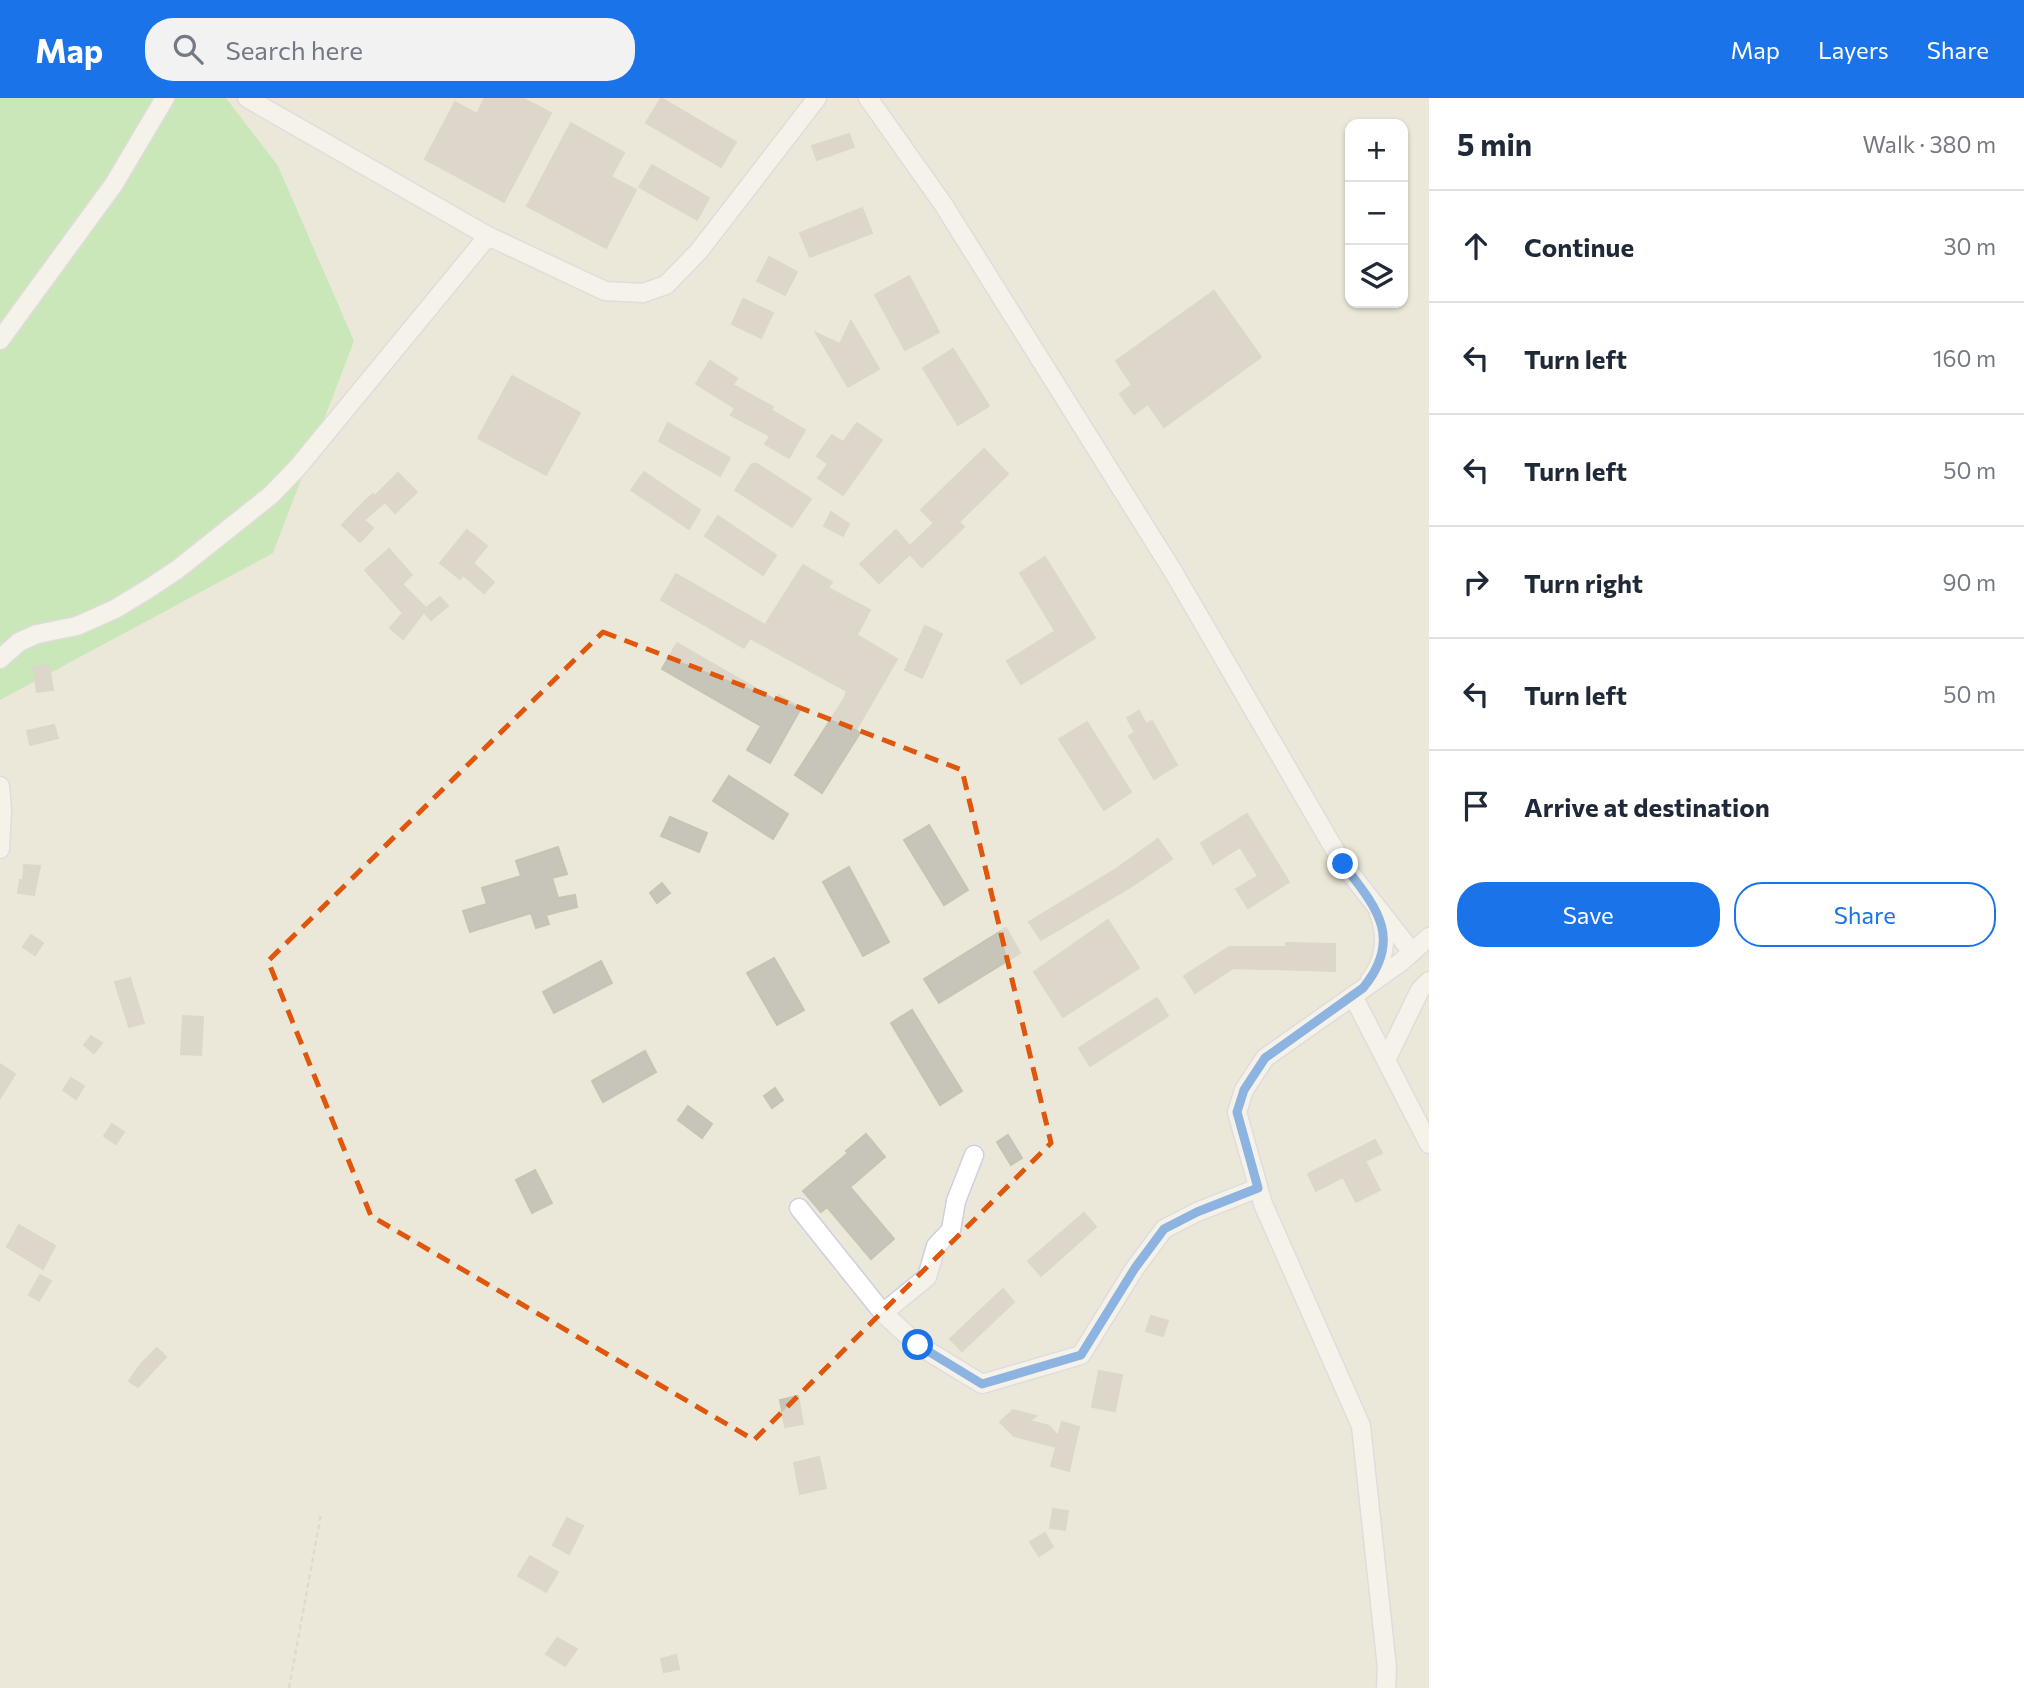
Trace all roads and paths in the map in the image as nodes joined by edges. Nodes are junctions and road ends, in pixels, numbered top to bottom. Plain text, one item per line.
1 (165, 98) edge
2 (247, 98) edge
3 (817, 98) edge
4 (868, 98) edge
5 (488, 236) junction
6 (0, 340) edge
7 (0, 659) edge
8 (0, 786) edge
9 (0, 849) edge
10 (1372, 901) junction
11 (1429, 937) edge
12 (1412, 952) junction
13 (1429, 981) edge
14 (1358, 992) junction
15 (1386, 1060) junction
16 (1429, 1144) edge
17 (974, 1155) dead end
18 (1258, 1188) junction
19 (800, 1208) dead end
20 (883, 1313) junction
21 (321, 1514) dead end
22 (289, 1688) edge
23 (1386, 1688) edge

1 - 6 street
2 - 5 street
3 - 5 street
4 - 10 street
5 - 7 street
8 - 9 street
10 - 12 street
10 - 14 street
11 - 12 street
12 - 14 street
13 - 15 street
14 - 15 street
14 - 18 street
15 - 16 street
17 - 20 street
18 - 20 street
18 - 23 street
19 - 20 street
21 - 22 path

